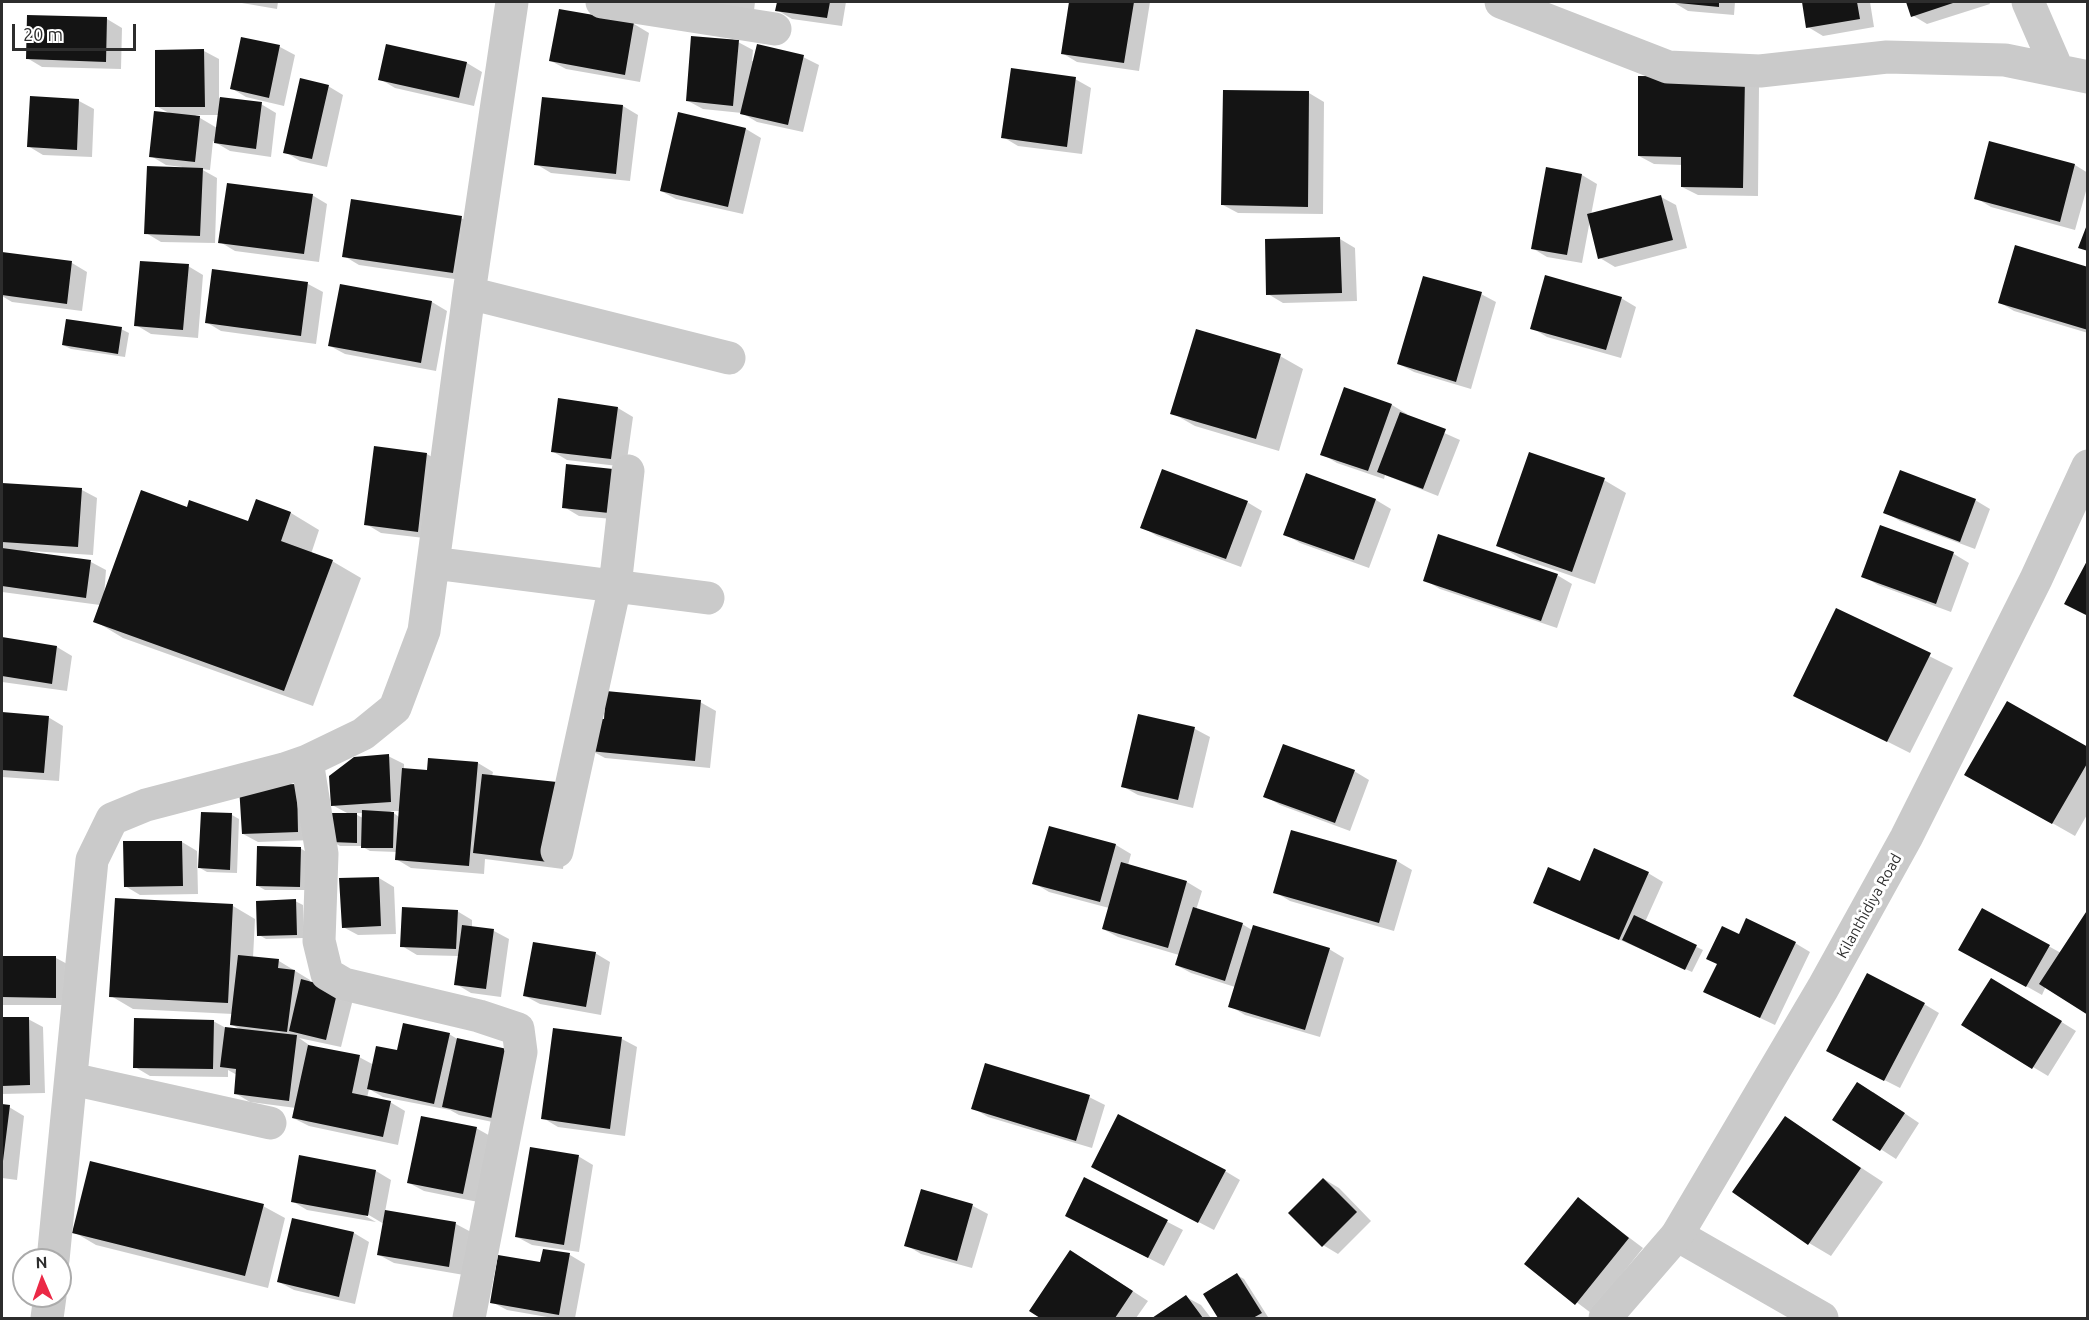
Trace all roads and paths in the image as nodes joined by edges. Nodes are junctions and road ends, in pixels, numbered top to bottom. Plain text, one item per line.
1 (512, 2) edge
2 (602, 2) edge
3 (1501, 2) edge
4 (2028, 2) edge
5 (776, 29) dead end
6 (2073, 74) edge
7 (469, 293) junction
8 (729, 358) dead end
9 (2088, 466) edge
10 (628, 471) dead end
11 (433, 564) junction
12 (615, 586) junction
13 (708, 598) dead end
14 (307, 761) junction
15 (557, 851) dead end
16 (72, 1079) junction
17 (270, 1123) dead end
18 (1677, 1235) junction
19 (54, 1248) edge
20 (469, 1318) edge
21 (1605, 1318) edge
22 (1822, 1318) edge

1 - 7 street
2 - 5 street
3 - 6 street
4 - 6 street
7 - 8 street
7 - 11 street
9 - 18 street, Kilanthidiya Road
10 - 12 street
11 - 12 street
11 - 14 street
12 - 13 street
12 - 15 street
14 - 16 street
14 - 20 street
16 - 17 street
16 - 19 street
18 - 21 street, Kilanthidiya Road
18 - 22 street

